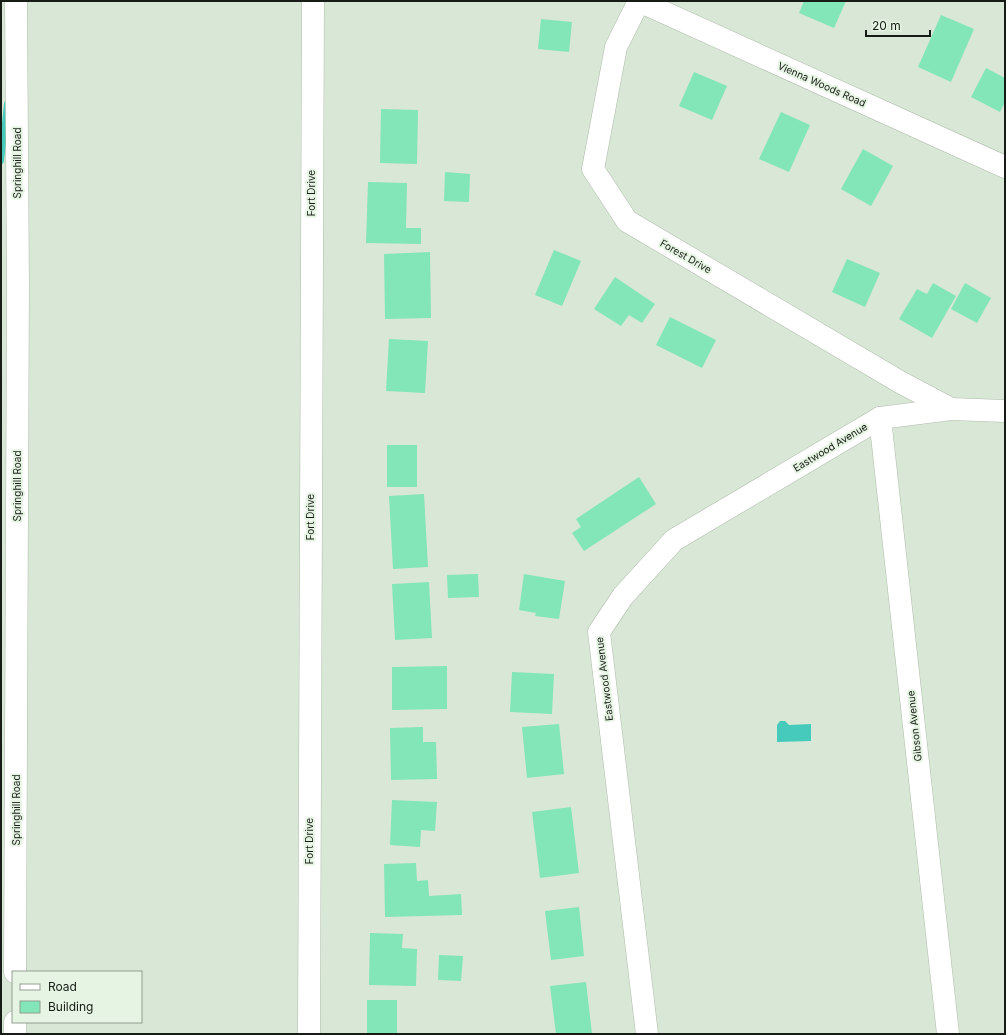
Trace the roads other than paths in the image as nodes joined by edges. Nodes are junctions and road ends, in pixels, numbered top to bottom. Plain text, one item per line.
1 (16, 1) edge
2 (313, 1) edge
3 (639, 1) edge
4 (1005, 167) edge
5 (951, 409) junction
6 (1005, 411) edge
7 (880, 418) junction
8 (15, 971) edge
9 (15, 1023) edge
10 (15, 1034) edge
11 (309, 1034) edge
12 (647, 1034) edge
13 (948, 1034) edge

1 - 8 street, Springhill Road
2 - 11 street, Fort Drive
3 - 4 street, Vienna Woods Road
3 - 5 street, Forest Drive
5 - 6 street
5 - 7 street
7 - 12 street, Eastwood Avenue
7 - 13 street, Gibson Avenue
9 - 10 street

